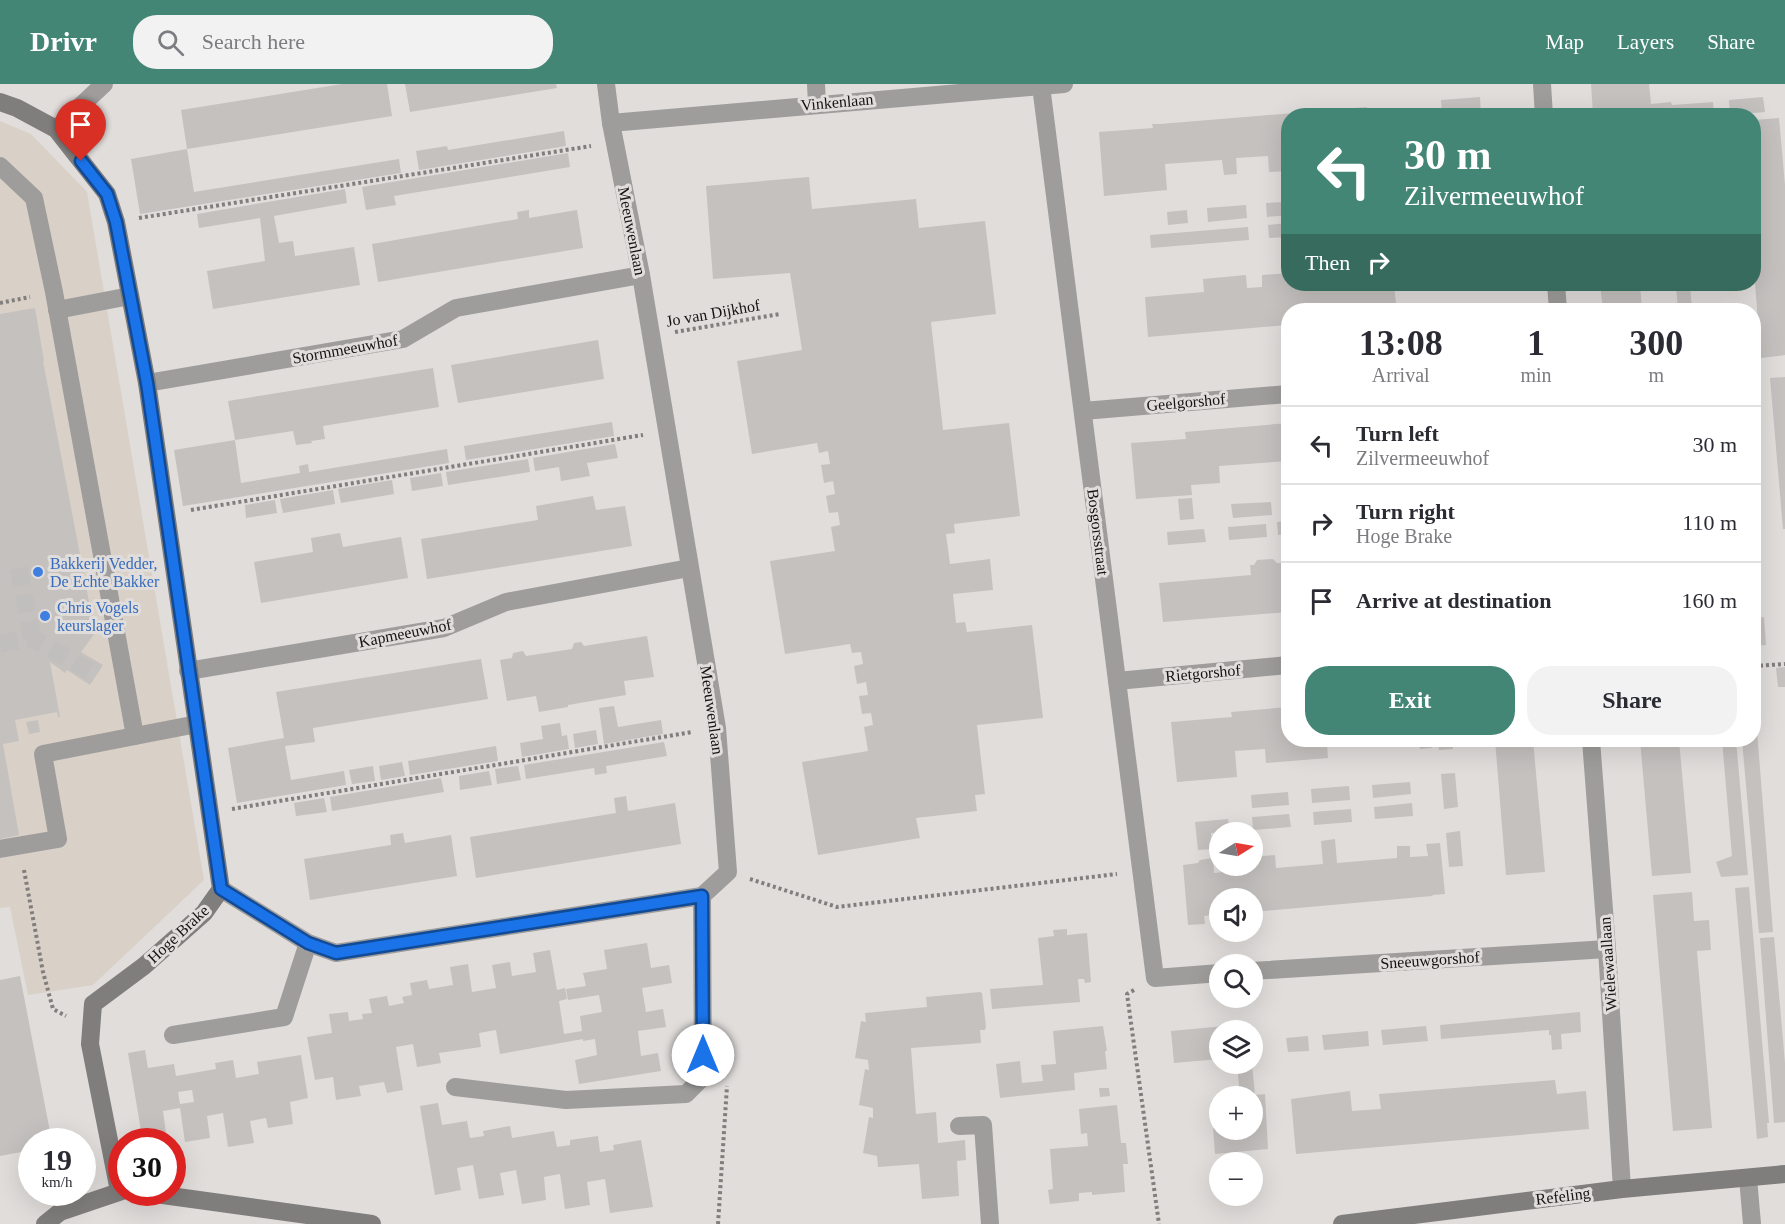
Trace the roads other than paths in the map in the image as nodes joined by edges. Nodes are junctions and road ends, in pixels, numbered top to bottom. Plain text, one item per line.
1 (104, 84) edge
2 (606, 84) edge
3 (816, 84) edge
4 (1064, 84) edge
5 (1542, 84) edge
6 (1007, 86) edge
7 (1041, 86) junction
8 (0, 102) edge
9 (817, 104) junction
10 (1544, 108) edge
11 (611, 123) junction
12 (56, 129) junction
13 (0, 166) edge
14 (641, 274) junction
15 (130, 296) junction
16 (57, 310) junction
17 (147, 383) junction
18 (1281, 395) edge
19 (1083, 411) junction
20 (689, 568) junction
21 (1281, 666) edge
22 (188, 671) junction
23 (1117, 681) junction
24 (197, 724) junction
25 (135, 736) junction
26 (1592, 747) edge
27 (0, 849) edge
28 (221, 889) junction
29 (702, 896) junction
30 (308, 943) junction
31 (1607, 949) junction
32 (1263, 970) edge
33 (1209, 974) edge
34 (173, 1035) dead end
35 (456, 1087) dead end
36 (959, 1126) dead end
37 (108, 1132) edge
38 (1785, 1174) edge
39 (1748, 1178) junction
40 (1622, 1189) junction
41 (108, 1195) edge
42 (186, 1198) edge
43 (45, 1224) edge
44 (372, 1224) edge
45 (990, 1224) edge
46 (1342, 1224) edge
47 (1752, 1224) edge

1 - 12 street
2 - 11 street, Meeuwenlaan
3 - 9 street
4 - 7 street, Vinkenlaan
5 - 10 street
6 - 7 street, Vinkenlaan
6 - 9 street, Vinkenlaan
7 - 19 street, Bosgorsstraat
8 - 12 street, Hoge Brake
9 - 11 street, Vinkenlaan
11 - 14 street, Meeuwenlaan
12 - 15 street, Hoge Brake
13 - 16 street
14 - 17 street, Stormmeeuwhof
14 - 20 street, Meeuwenlaan
15 - 16 street
15 - 17 street, Hoge Brake
16 - 25 street
17 - 22 street, Hoge Brake
18 - 19 street, Geelgorshof
19 - 23 street, Bosgorsstraat
20 - 22 street, Kapmeeuwhof
20 - 29 street, Meeuwenlaan
21 - 23 street, Rietgorshof
22 - 24 street, Hoge Brake
23 - 33 street, Bosgorsstraat
24 - 25 street
24 - 28 street, Hoge Brake
25 - 27 street
26 - 31 street, Wielewaallaan
28 - 30 street
28 - 37 street, Hoge Brake
29 - 30 street
29 - 35 street
30 - 34 street
31 - 32 street, Sneeuwgorshof
31 - 40 street, Wielewaallaan
36 - 45 street
38 - 39 street, Refeling
39 - 40 street, Refeling
39 - 47 street
40 - 46 street, Refeling
41 - 43 street
42 - 44 street

